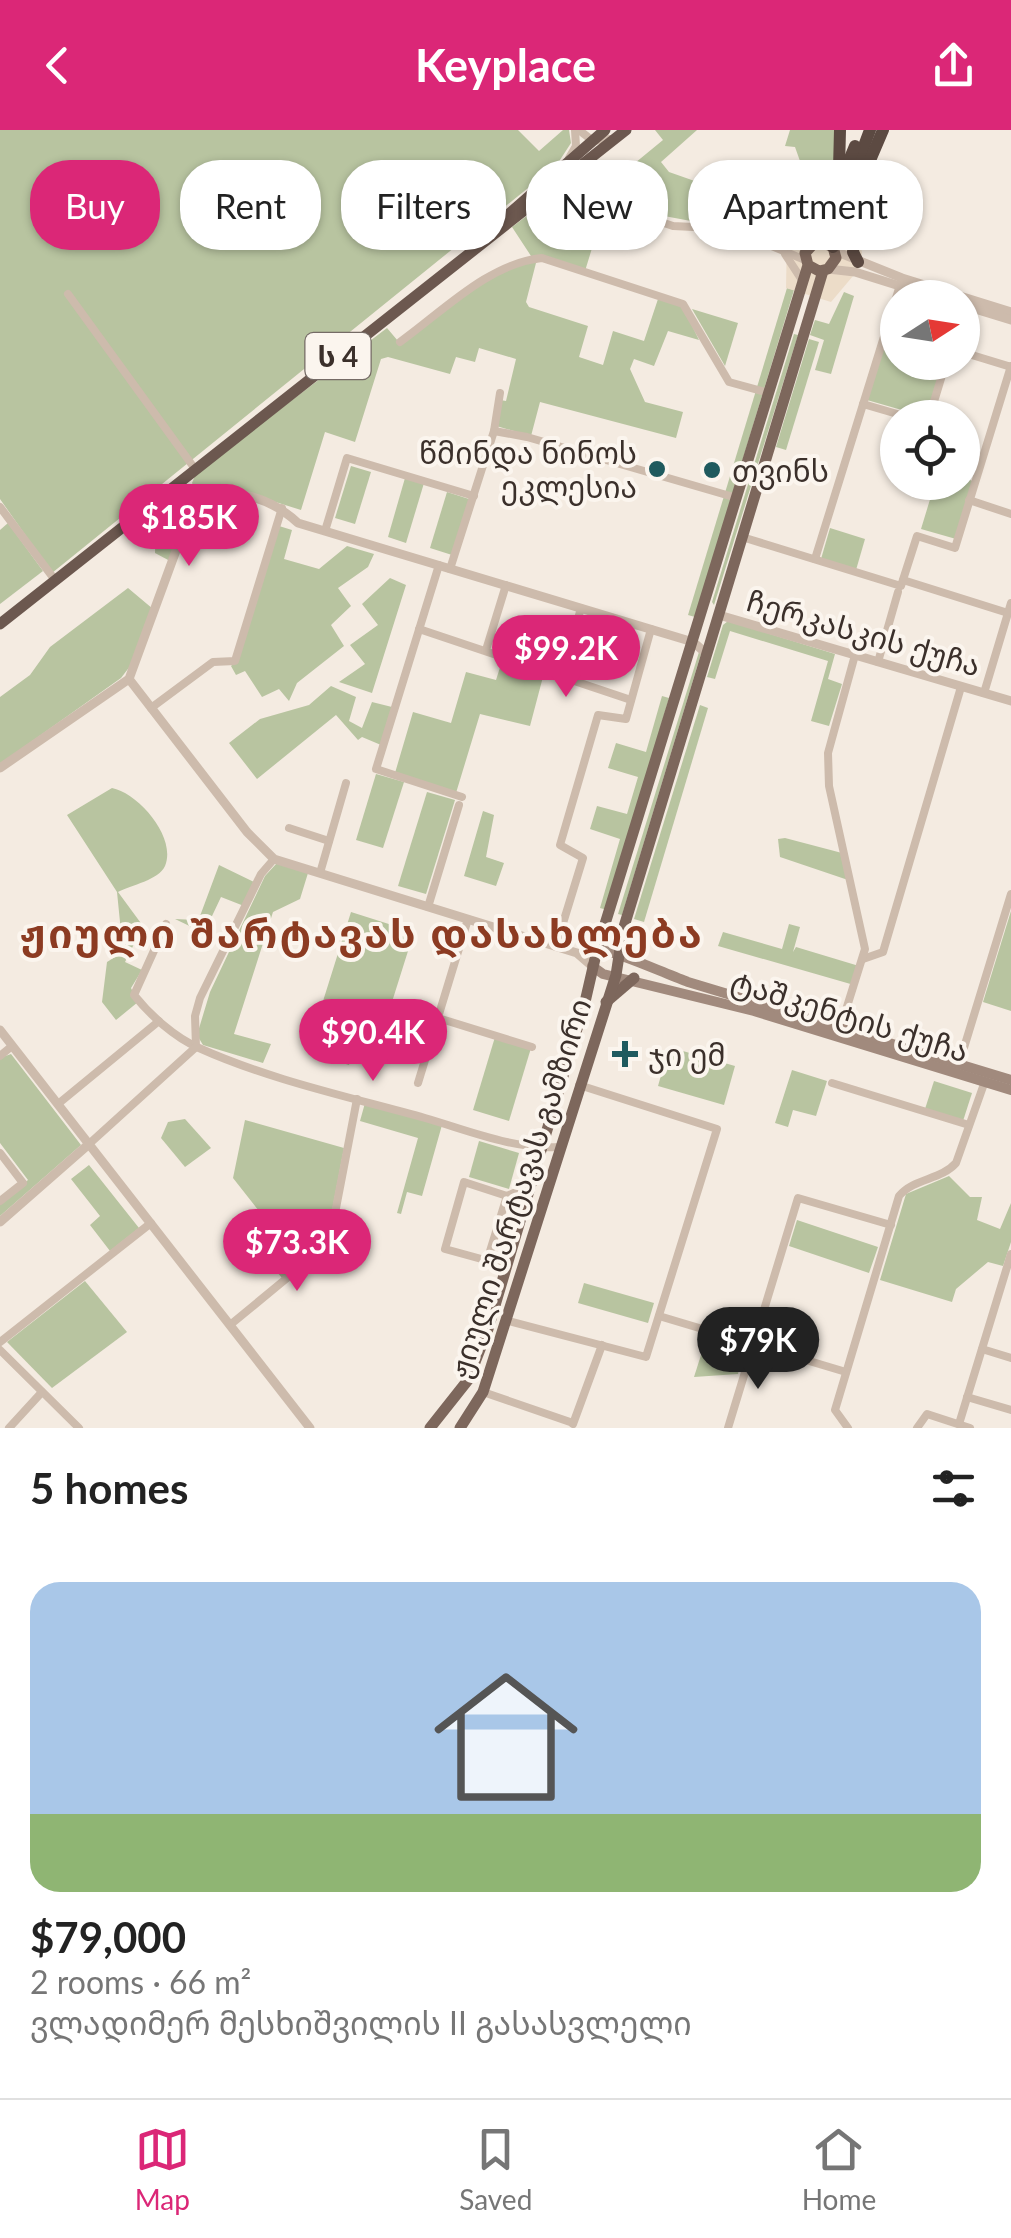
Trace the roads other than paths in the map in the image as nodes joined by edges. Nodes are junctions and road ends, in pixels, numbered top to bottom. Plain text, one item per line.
1 (577, 130) edge
2 (605, 130) edge
3 (624, 130) edge
4 (840, 130) edge
5 (862, 130) edge
6 (870, 130) edge
7 (883, 130) edge
8 (593, 141) junction
9 (567, 160) edge
10 (569, 160) edge
11 (589, 160) edge
12 (841, 160) edge
13 (850, 160) edge
14 (857, 160) edge
15 (870, 160) edge
16 (526, 200) edge
17 (506, 219) edge
18 (471, 250) edge
19 (783, 250) edge
20 (819, 250) edge
21 (821, 250) edge
22 (821, 250) edge
23 (825, 250) edge
24 (853, 250) edge
25 (858, 262) junction
26 (826, 270) junction
27 (888, 280) edge
28 (897, 280) edge
29 (803, 282) junction
30 (68, 294) dead end
31 (980, 304) edge
32 (980, 311) edge
33 (1011, 312) edge
34 (1011, 320) edge
35 (400, 342) dead end
36 (880, 348) edge
37 (980, 357) edge
38 (1011, 366) edge
39 (500, 393) dead end
40 (769, 394) junction
41 (863, 404) junction
42 (880, 409) edge
43 (494, 431) junction
44 (980, 465) edge
45 (196, 469) junction
46 (474, 496) junction
47 (737, 498) junction
48 (969, 500) joint
49 (0, 507) edge
50 (282, 508) junction
51 (1011, 514) edge
52 (325, 531) junction
53 (742, 537) junction
54 (815, 559) junction
55 (445, 567) junction
56 (55, 580) junction
57 (903, 580) junction
58 (506, 585) junction
59 (898, 592) dead end
60 (581, 608) junction
61 (1010, 608) edge
62 (703, 610) junction
63 (719, 615) junction
64 (0, 624) edge
65 (419, 629) junction
66 (651, 629) junction
67 (712, 637) junction
68 (693, 642) junction
69 (486, 650) junction
70 (707, 654) junction
71 (855, 656) junction
72 (878, 662) junction
73 (129, 678) junction
74 (561, 679) junction
75 (962, 687) junction
76 (984, 694) junction
77 (631, 700) junction
78 (1011, 702) edge
79 (152, 708) junction
80 (0, 768) edge
81 (346, 783) dead end
82 (289, 828) dead end
83 (329, 841) junction
84 (274, 859) junction
85 (320, 873) junction
86 (1011, 894) edge
87 (428, 907) junction
88 (468, 919) junction
89 (166, 924) dead end
90 (556, 946) junction
91 (596, 950) junction
92 (578, 953) junction
93 (621, 956) junction
94 (863, 959) junction
95 (592, 966) junction
96 (616, 975) junction
97 (634, 978) junction
98 (603, 1005) junction
99 (438, 1018) junction
100 (159, 1021) junction
101 (0, 1030) edge
102 (838, 1032) junction
103 (12, 1046) junction
104 (196, 1046) junction
105 (532, 1047) dead end
106 (0, 1056) edge
107 (959, 1064) junction
108 (1011, 1080) edge
109 (985, 1081) junction
110 (418, 1083) dead end
111 (832, 1083) dead end
112 (578, 1084) junction
113 (1011, 1090) edge
114 (357, 1099) junction
115 (58, 1104) junction
116 (969, 1125) junction
117 (89, 1144) junction
118 (559, 1147) junction
119 (542, 1148) junction
120 (0, 1154) edge
121 (530, 1185) junction
122 (507, 1196) junction
123 (0, 1201) edge
124 (0, 1222) edge
125 (150, 1223) junction
126 (891, 1224) junction
127 (1011, 1254) edge
128 (487, 1261) junction
129 (506, 1266) junction
130 (998, 1296) junction
131 (1011, 1300) edge
132 (659, 1316) junction
133 (505, 1320) junction
134 (230, 1325) junction
135 (0, 1342) edge
136 (752, 1344) junction
137 (602, 1345) junction
138 (0, 1350) edge
139 (982, 1350) junction
140 (1011, 1358) edge
141 (846, 1372) junction
142 (42, 1392) junction
143 (483, 1392) junction
144 (967, 1397) junction
145 (1011, 1410) edge
146 (959, 1424) junction
147 (572, 1426) edge
148 (9, 1428) edge
149 (79, 1428) edge
150 (310, 1428) edge
151 (430, 1428) edge
152 (460, 1428) edge
153 (728, 1428) edge
154 (848, 1428) edge
155 (917, 1428) edge
156 (970, 1428) edge

1 - 8 street
1 - 9 street
2 - 8 highway, ს 4
3 - 8 street
3 - 11 highway, ს 4
4 - 12 highway
5 - 13 highway
6 - 14 highway
7 - 15 highway
8 - 10 highway, ს 4
16 - 17 highway, ს 4
18 - 45 highway, ს 4
19 - 29 street
20 - 29 main road, ჟიული შარტავას გამზირი
21 - 26 main road
22 - 26 main road, ჟიული შარტავას გამზირი
23 - 25 street
24 - 25 highway
25 - 28 street
26 - 27 street
26 - 53 main road, ჟიული შარტავას გამზირი
29 - 40 main road, ჟიული შარტავას გამზირი
30 - 45 street
31 - 33 street
32 - 34 street
35 - 40 street
36 - 41 street
37 - 38 street
38 - 44 street
39 - 43 street
40 - 47 main road, ჟიული შარტავას გამზირი
41 - 42 street
41 - 54 street
43 - 46 street
43 - 47 street
45 - 56 highway, ს 4
46 - 52 street
46 - 55 street
47 - 62 main road, ჟიული შარტავას გამზირი
48 - 51 street
48 - 57 street
49 - 56 street
50 - 52 street
50 - 73 street
50 - 79 street
52 - 55 street
53 - 54 street
53 - 63 main road, ჟიული შარტავას გამზირი
54 - 57 street
55 - 58 street
55 - 65 street
56 - 64 highway, ს 4
57 - 61 street
58 - 60 street
58 - 69 street
59 - 72 street
60 - 66 street
60 - 74 street
61 - 76 street
62 - 63 street, ჩერკასკის ქუჩა
62 - 68 main road, ჟიული შარტავას გამზირი
63 - 67 main road, ჟიული შარტავას გამზირი
63 - 71 street, ჩერკასკის ქუჩა
65 - 69 street
65 - 87 street
66 - 68 street
66 - 77 street
67 - 68 street
67 - 70 main road, ჟიული შარტავას გამზირი
68 - 70 street
68 - 91 main road, ჟიული შარტავას გამზირი
69 - 74 street
70 - 93 main road, ჟიული შარტავას გამზირი
71 - 72 street, ჩერკასკის ქუჩა
71 - 94 street
72 - 75 street, ჩერკასკის ქუჩა
73 - 79 street
73 - 80 street
74 - 77 street
75 - 76 street, ჩერკასკის ქუჩა
75 - 94 street
76 - 78 street, ჩერკასკის ქუჩა
77 - 90 street
79 - 84 street
81 - 83 street
82 - 83 street
83 - 85 street
84 - 85 street
84 - 104 street
85 - 87 street
86 - 107 street
87 - 88 street
88 - 90 street
88 - 99 street
89 - 100 street
90 - 92 street
91 - 92 street
91 - 93 main road, ტაშკენტის ქუჩა
91 - 95 main road, ჟიული შარტავას გამზირი
92 - 95 street
93 - 96 main road, ჟიული შარტავას გამზირი
93 - 102 main road, ტაშკენტის ქუჩა
94 - 102 street
95 - 96 main road, ტაშკენტის ქუჩა
95 - 119 main road, ჟიული შარტავას გამზირი
96 - 97 main road, ტაშკენტის ქუჩა
96 - 98 main road, ჟიული შარტავას გამზირი
97 - 98 main road
97 - 102 main road, ტაშკენტის ქუჩა
98 - 112 main road, ჟიული შარტავას გამზირი
99 - 105 street
99 - 110 street
100 - 104 street
100 - 115 street
101 - 103 street
102 - 107 main road, ტაშკენტის ქუჩა
102 - 109 main road, ტაშკენტის ქუჩა
103 - 106 street
103 - 115 street
104 - 114 street
104 - 117 street
107 - 108 main road, ტაშკენტის ქუჩა
109 - 113 main road, ტაშკენტის ქუჩა
109 - 116 street
111 - 116 street
112 - 118 main road, ჟიული შარტავას გამზირი
112 - 132 street
114 - 119 street
114 - 134 street
115 - 117 street
116 - 126 street
117 - 124 street
117 - 125 street
118 - 119 street
118 - 133 main road, ჟიული შარტავას გამზირი
119 - 121 main road, ჟიული შარტავას გამზირი
120 - 123 street
121 - 122 street
121 - 129 main road, ჟიული შარტავას გამზირი
122 - 128 street
122 - 128 street
125 - 134 street
125 - 135 street
126 - 136 street
126 - 141 street
127 - 130 street
128 - 129 street
129 - 151 main road, ჟიული შარტავას გამზირი
130 - 131 street
130 - 139 street
132 - 136 street
132 - 137 street
133 - 137 street
133 - 143 main road, ჟიული შარტავას გამზირი
134 - 150 street
136 - 141 street
136 - 153 street
137 - 147 street
138 - 142 street
139 - 140 street
139 - 144 street
141 - 154 street
142 - 148 street
142 - 149 street
143 - 147 street
143 - 152 main road, ჟიული შარტავას გამზირი
144 - 145 street
144 - 146 street
146 - 155 street
146 - 156 street

